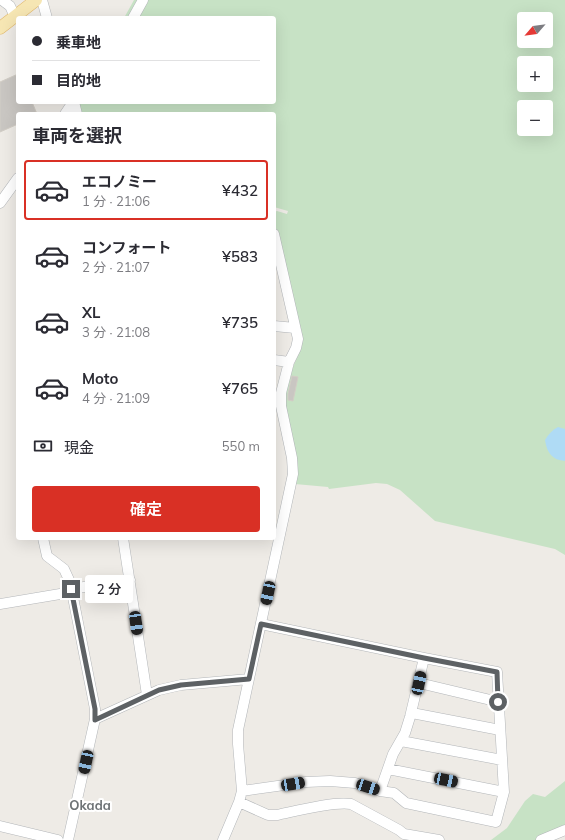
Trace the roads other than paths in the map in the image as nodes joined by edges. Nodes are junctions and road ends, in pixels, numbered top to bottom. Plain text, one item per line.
1 (2, 0) edge
2 (36, 0) edge
3 (42, 0) edge
4 (143, 0) edge
5 (15, 16) junction
6 (46, 16) edge
7 (134, 16) edge
8 (0, 28) edge
9 (76, 106) edge
10 (68, 112) edge
11 (16, 181) edge
12 (0, 203) edge
13 (276, 243) edge
14 (276, 326) edge
15 (295, 328) junction
16 (276, 360) edge
17 (289, 362) junction
18 (43, 540) edge
19 (123, 540) edge
20 (130, 580) junction
21 (72, 590) junction
22 (0, 604) edge
23 (261, 624) junction
24 (424, 658) junction
25 (249, 679) junction
26 (419, 683) junction
27 (147, 695) junction
28 (498, 702) junction
29 (412, 713) junction
30 (95, 720) junction
31 (500, 730) junction
32 (401, 741) junction
33 (502, 760) junction
34 (388, 769) junction
35 (380, 791) junction
36 (242, 792) junction
37 (504, 792) junction
38 (239, 802) junction
39 (0, 826) edge
40 (565, 830) edge
41 (58, 840) edge
42 (68, 840) edge
43 (223, 840) edge
44 (439, 840) edge
45 (541, 840) edge

1 - 5 street
2 - 5 main road
3 - 6 street
4 - 7 street
5 - 8 main road
9 - 10 street
11 - 12 street
13 - 15 street
14 - 15 street
15 - 17 street
16 - 17 street
17 - 23 street
18 - 21 street
19 - 20 street
20 - 21 street
20 - 27 street
21 - 22 street
21 - 30 street
23 - 24 street
23 - 25 street
24 - 26 street
24 - 28 street
25 - 27 street
25 - 36 street
26 - 28 street
26 - 29 street
27 - 30 street
28 - 31 street
29 - 31 street
29 - 32 street
30 - 42 street
31 - 33 street
32 - 33 street
32 - 34 street
33 - 37 street
34 - 35 street
34 - 37 street
35 - 36 street
35 - 37 street
36 - 38 street
38 - 43 street
38 - 44 street
39 - 41 street
40 - 45 street

